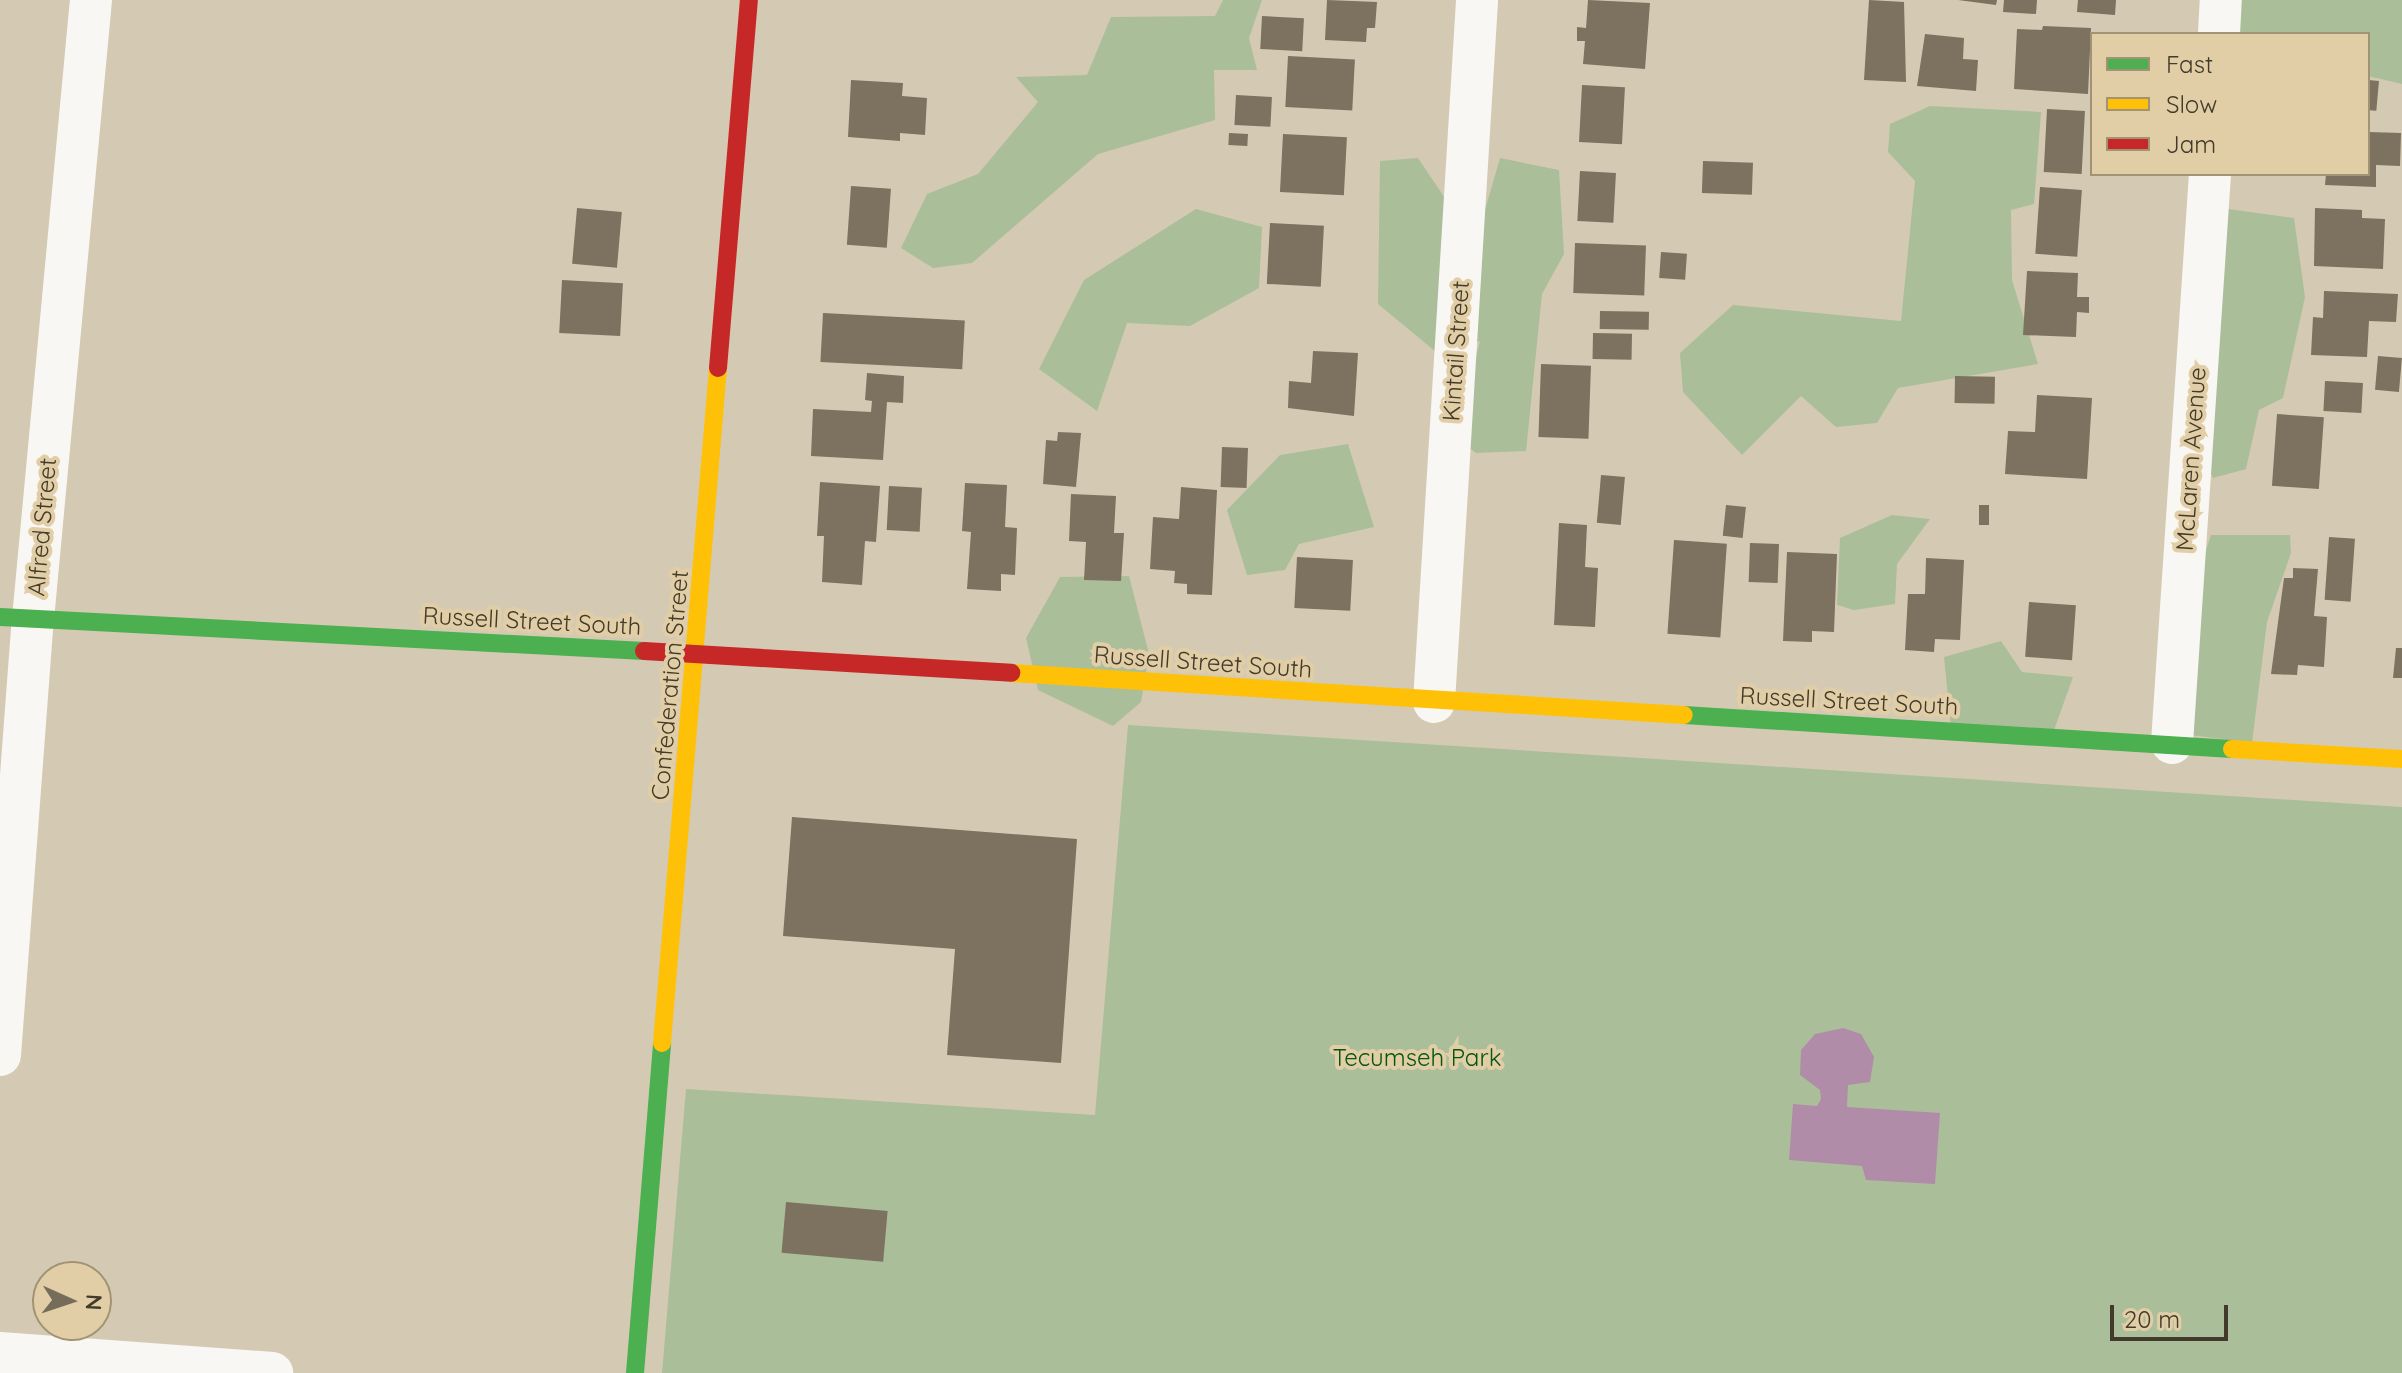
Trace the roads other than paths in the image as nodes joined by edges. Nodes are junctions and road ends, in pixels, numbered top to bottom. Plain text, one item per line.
1 (91, 0) edge
2 (749, 0) edge
3 (1477, 0) edge
4 (2221, 0) edge
5 (2219, 32) edge
6 (2210, 176) edge
7 (17, 618) edge
8 (696, 654) junction
9 (1434, 702) junction
10 (2172, 743) junction
11 (2402, 759) edge
12 (0, 1055) edge
13 (0, 1353) edge
14 (272, 1373) edge
15 (635, 1373) edge

1 - 7 street, Alfred Street
2 - 8 street, Confederation Street
3 - 9 street, Kintail Street
4 - 5 street
6 - 10 street, McLaren Avenue
7 - 8 street, Russell Street South
7 - 12 street, Alfred Street
8 - 9 street, Russell Street South
8 - 15 street, Confederation Street
9 - 10 street, Russell Street South
10 - 11 street, Russell Street South
13 - 14 street

